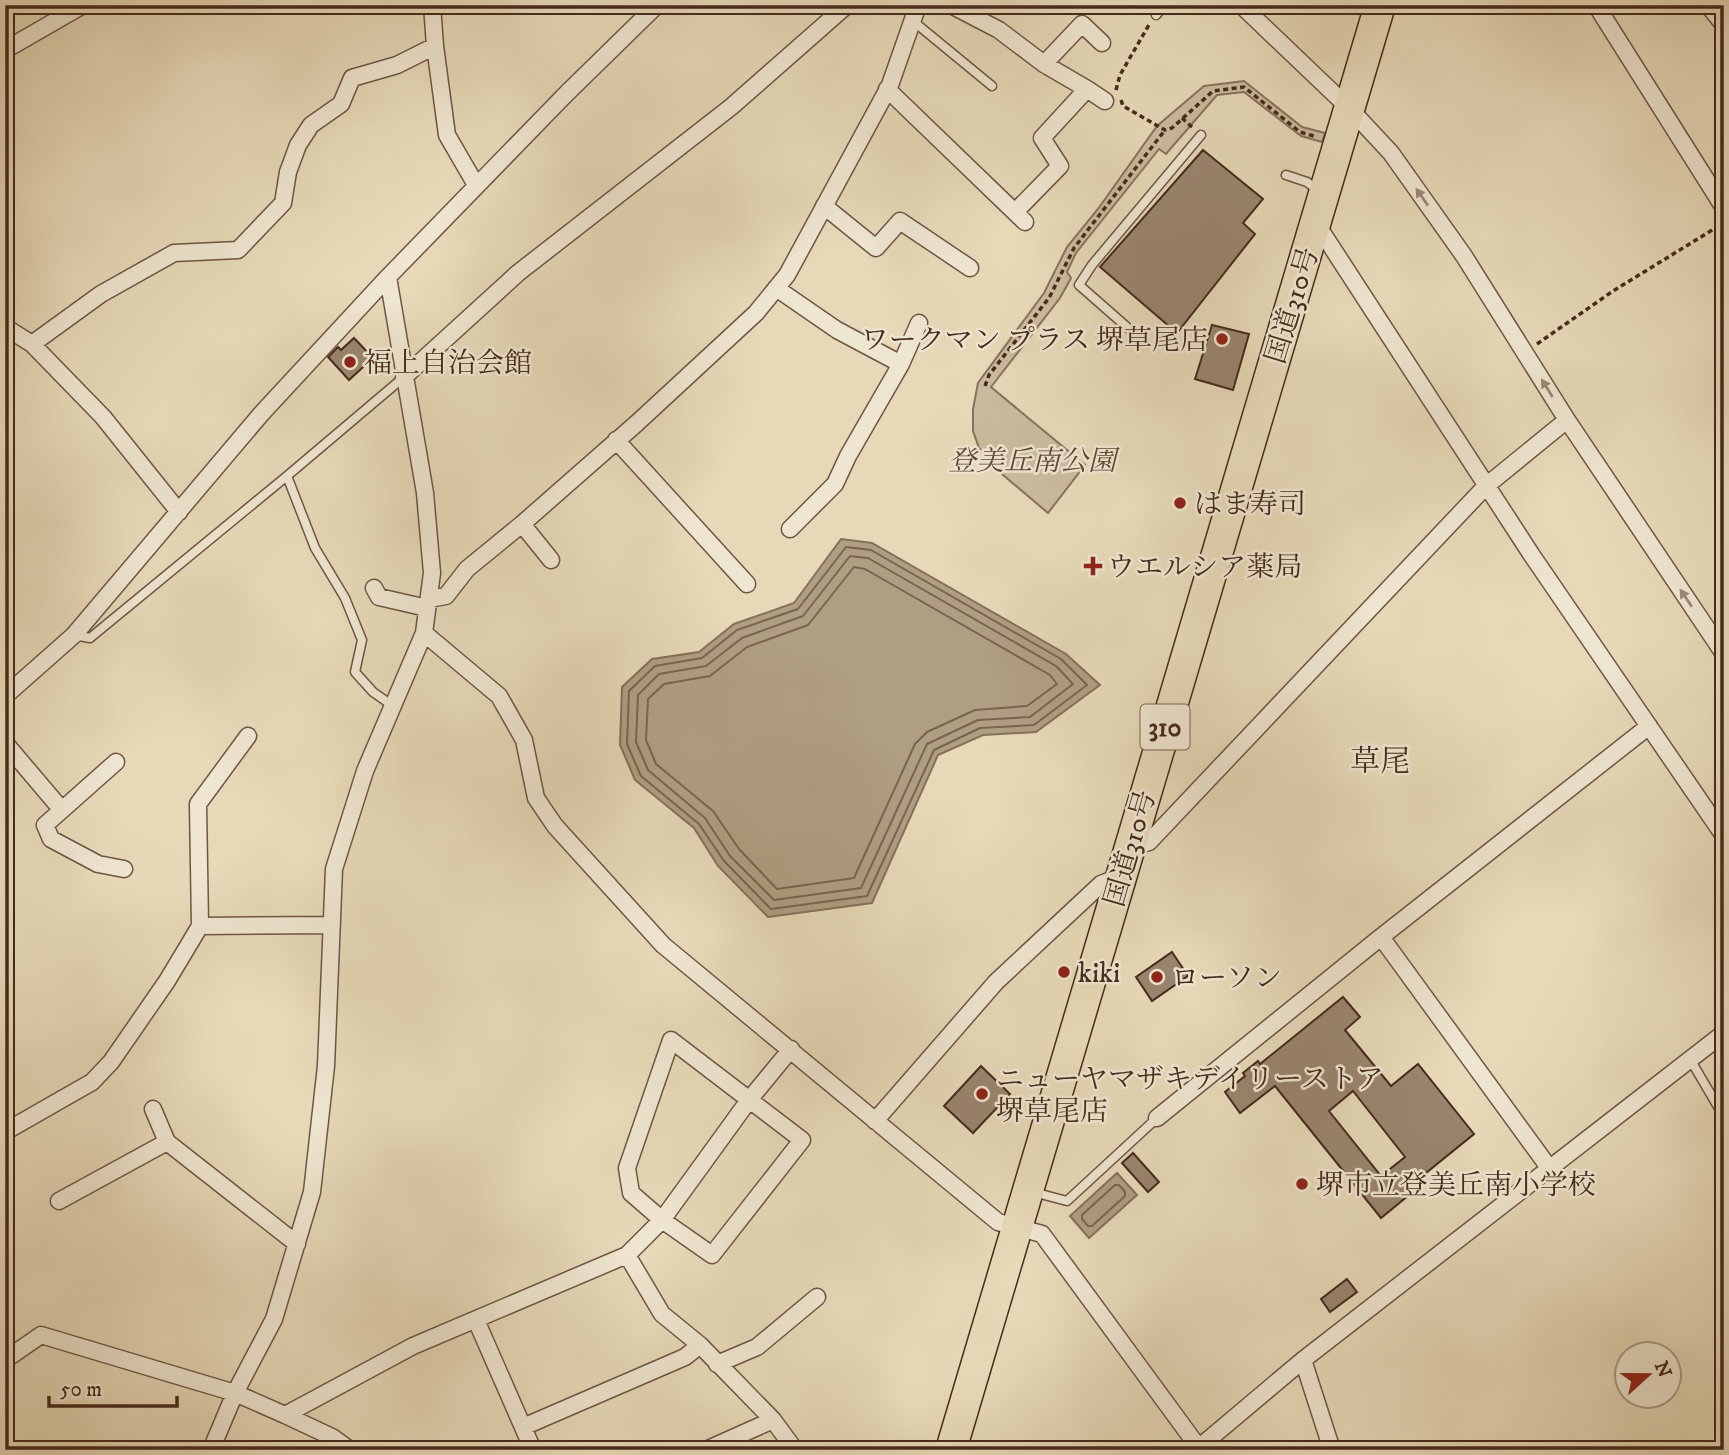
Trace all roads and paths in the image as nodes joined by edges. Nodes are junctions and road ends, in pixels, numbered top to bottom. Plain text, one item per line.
1 (83, 5) edge
2 (432, 5) edge
3 (657, 5) edge
4 (847, 5) edge
5 (951, 5) edge
6 (1165, 5) edge
7 (1241, 5) edge
8 (1380, 5) edge
9 (1708, 5) edge
10 (1601, 7) edge
11 (62, 10) edge
12 (916, 13) edge
13 (1156, 15) joint
14 (1724, 24) edge
15 (1102, 43) dead end
16 (435, 46) junction
17 (5, 50) edge
18 (1044, 64) junction
19 (992, 86) dead end
20 (887, 89) junction
21 (1087, 89) junction
22 (1105, 101) dead end
23 (1350, 110) junction
24 (1166, 130) junction
25 (1201, 135) dead end
26 (1340, 144) junction
27 (1286, 174) dead end
28 (476, 186) junction
29 (1324, 195) junction
30 (824, 206) junction
31 (1724, 208) edge
32 (1316, 223) junction
33 (1724, 223) edge
34 (970, 268) dead end
35 (388, 277) junction
36 (776, 288) junction
37 (919, 323) dead end
38 (5, 327) edge
39 (1128, 328) dead end
40 (32, 344) junction
41 (1524, 353) junction
42 (901, 364) junction
43 (404, 377) junction
44 (985, 386) dead end
45 (1567, 420) junction
46 (616, 440) junction
47 (287, 476) junction
48 (1486, 486) junction
49 (179, 512) junction
50 (522, 524) junction
51 (790, 529) dead end
52 (551, 560) dead end
53 (747, 584) dead end
54 (374, 588) dead end
55 (428, 603) junction
56 (424, 633) junction
57 (74, 635) junction
58 (1724, 654) edge
59 (5, 696) edge
60 (393, 706) junction
61 (1650, 726) junction
62 (248, 736) dead end
63 (5, 743) edge
64 (116, 762) dead end
65 (61, 809) junction
66 (1724, 836) edge
67 (1125, 862) junction
68 (124, 869) dead end
69 (332, 925) junction
70 (200, 926) junction
71 (1381, 937) junction
72 (1724, 1033) edge
73 (791, 1049) junction
74 (1690, 1059) junction
75 (749, 1100) junction
76 (153, 1110) dead end
77 (1724, 1117) edge
78 (1157, 1118) joint
79 (875, 1121) junction
80 (5, 1127) edge
81 (167, 1142) junction
82 (1550, 1169) junction
83 (1029, 1191) junction
84 (59, 1201) dead end
85 (662, 1220) junction
86 (1019, 1227) junction
87 (297, 1244) junction
88 (627, 1255) junction
89 (817, 1297) dead end
90 (476, 1320) junction
91 (700, 1345) junction
92 (5, 1360) edge
93 (1303, 1360) junction
94 (717, 1364) junction
95 (235, 1393) junction
96 (285, 1415) junction
97 (773, 1420) junction
98 (523, 1427) junction
99 (1197, 1449) edge
100 (211, 1450) edge
101 (350, 1450) edge
102 (533, 1450) edge
103 (706, 1450) edge
104 (795, 1450) edge
105 (951, 1450) edge
106 (1332, 1450) edge

1 - 11 street
2 - 16 street
3 - 28 street
4 - 43 street
5 - 18 street
6 - 13 lane
7 - 23 street
8 - 23 highway, 国道310号 / 310
9 - 14 street
10 - 31 street
11 - 17 street
12 - 19 lane
12 - 20 street
13 - 24 path
15 - 18 street
16 - 28 street
16 - 40 street
18 - 21 street
20 - 21 street
20 - 30 street
21 - 22 street
23 - 26 highway, 国道310号 / 310
41 -> 23 street
24 - 26 path
24 - 44 path
25 - 39 lane
26 - 29 highway, 国道310号 / 310
27 - 29 lane
28 - 35 street
29 - 32 highway, 国道310号 / 310
30 - 34 street
30 - 36 street
32 - 48 street
32 - 67 highway, 国道310号 / 310
33 - 41 path
35 - 43 street
35 - 49 street
36 - 42 street
36 - 46 street
37 - 42 street
38 - 40 street
40 - 49 street
45 -> 41 street
42 - 51 street
43 - 47 lane
43 - 55 street
45 - 48 street
58 -> 45 street
46 - 50 street
46 - 53 street
47 - 57 lane
47 - 60 lane
48 - 61 street
48 - 67 street
49 - 57 street
50 - 52 street
50 - 55 street
54 - 55 street
55 - 56 street
56 - 60 street
56 - 73 street
57 - 59 street
60 - 69 street
61 - 66 street
61 - 71 street
62 - 70 street
63 - 65 street
64 - 65 street
65 - 68 street
67 - 79 street
67 - 83 highway, 国道310号 / 310
69 - 70 street
69 - 87 street
70 - 80 street
71 - 78 street
71 - 82 street
72 - 74 street
73 - 75 street
73 - 79 street
74 - 77 lane
74 - 82 street
75 - 85 street
75 - 85 street
75 - 85 street
76 - 81 street
78 - 83 lane
79 - 86 street
81 - 84 street
81 - 87 street
82 - 93 street
83 - 86 highway, 国道310号 / 310
85 - 88 street
86 - 99 street
86 - 105 highway, 国道310号 / 310
87 - 95 street
88 - 90 street
88 - 91 street
89 - 94 street
90 - 96 street
90 - 98 street
91 - 94 street
91 - 98 street
92 - 95 street
93 - 99 street
93 - 106 street
94 - 97 street
95 - 96 street
95 - 100 street
96 - 101 street
97 - 103 street
97 - 104 street
98 - 102 street

